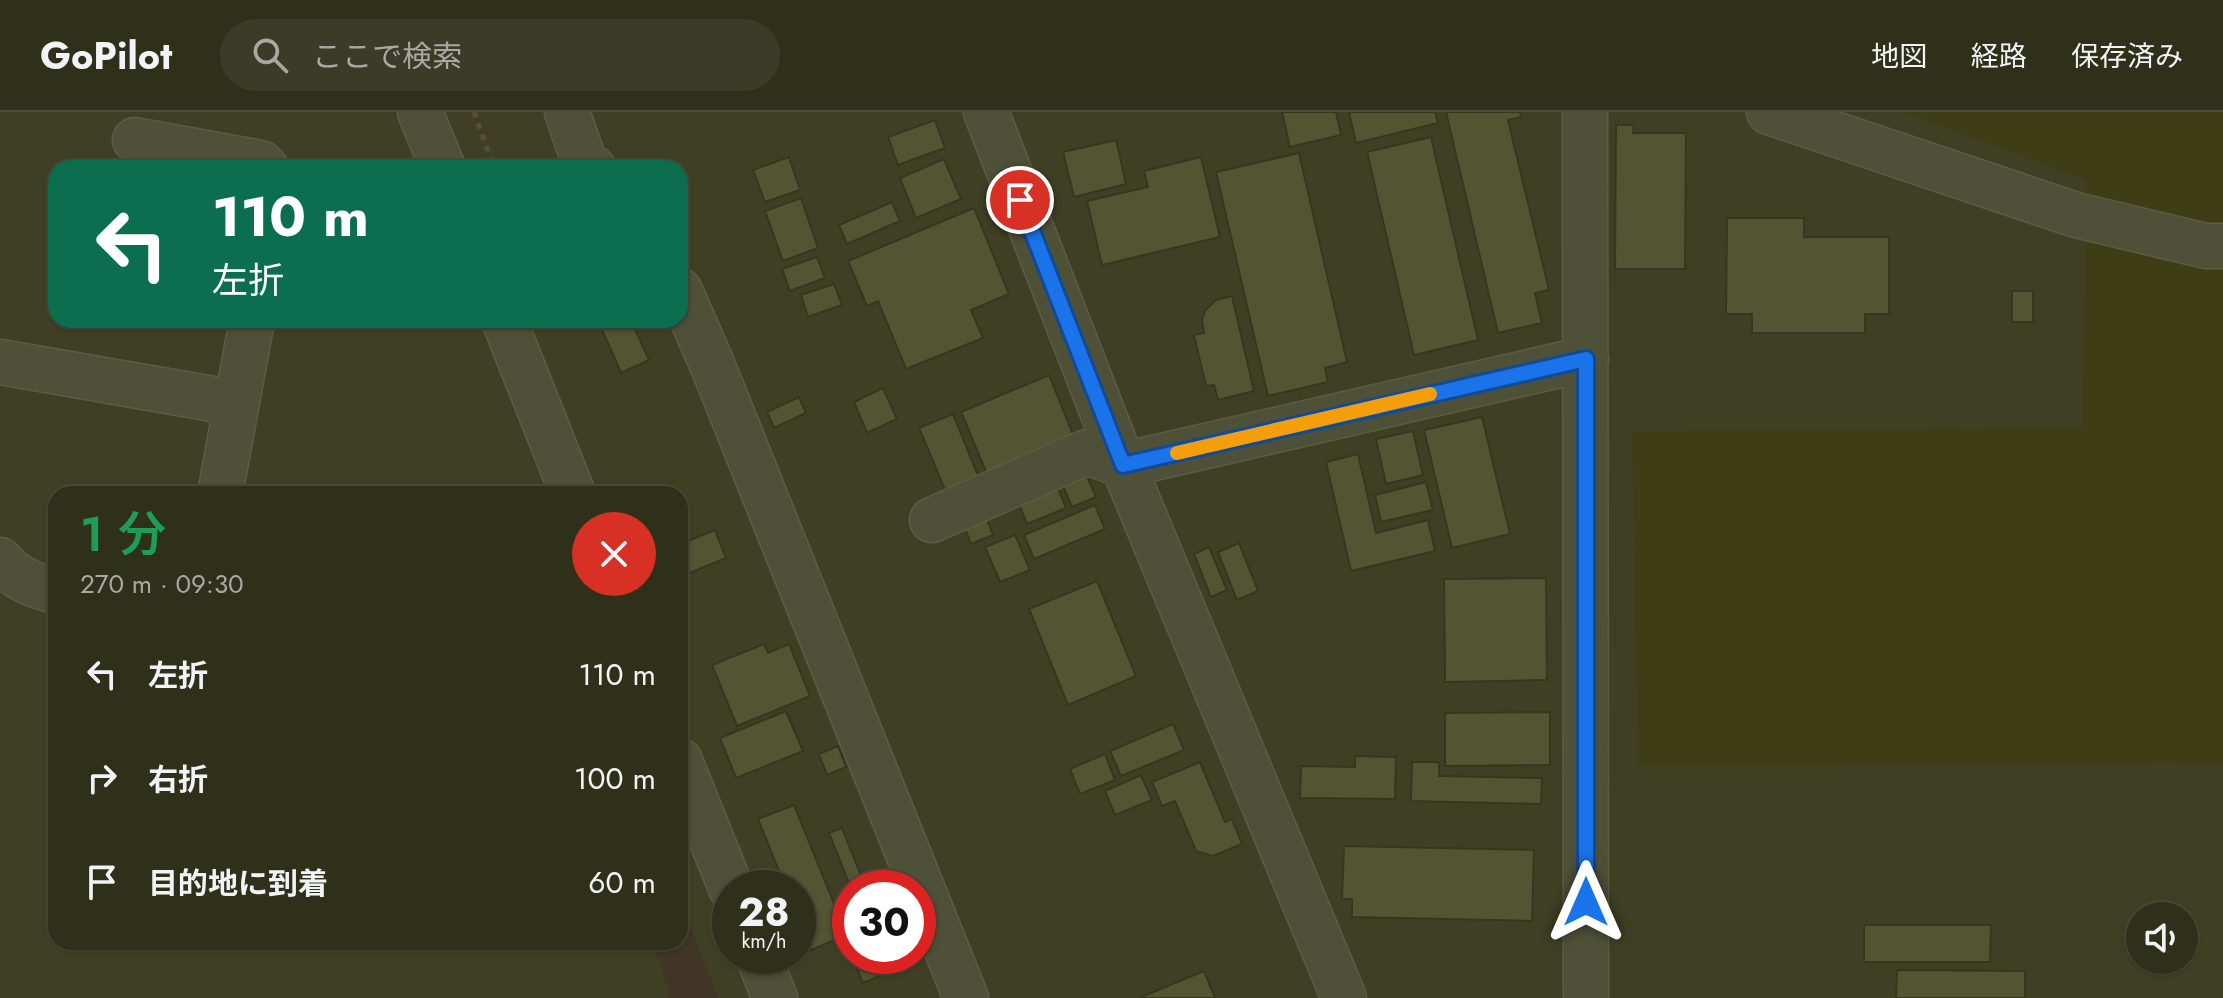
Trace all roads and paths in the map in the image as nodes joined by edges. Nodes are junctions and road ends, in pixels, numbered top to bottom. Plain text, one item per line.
1 (420, 112) edge
2 (474, 112) edge
3 (567, 112) edge
4 (986, 112) edge
5 (1585, 112) edge
6 (1769, 112) edge
7 (135, 140) dead end
8 (245, 160) edge
9 (440, 160) edge
10 (491, 160) edge
11 (584, 160) edge
12 (2223, 246) edge
13 (688, 310) edge
14 (250, 328) edge
15 (507, 328) edge
16 (1586, 359) junction
17 (0, 362) edge
18 (236, 403) junction
19 (1123, 465) junction
20 (221, 486) edge
21 (570, 486) edge
22 (932, 520) dead end
23 (0, 560) edge
24 (48, 589) edge
25 (688, 781) edge
26 (724, 870) edge
27 (765, 974) edge
28 (775, 998) edge
29 (966, 998) edge
30 (1344, 998) edge
31 (1586, 998) edge

1 - 9 street
2 - 10 path
3 - 11 street
4 - 19 street
5 - 16 street
6 - 12 street
7 - 8 street
13 - 29 street
14 - 18 street
15 - 21 street
16 - 19 street
16 - 31 street
17 - 18 street
18 - 20 street
19 - 22 street
19 - 30 street
23 - 24 street
25 - 26 street
27 - 28 street

